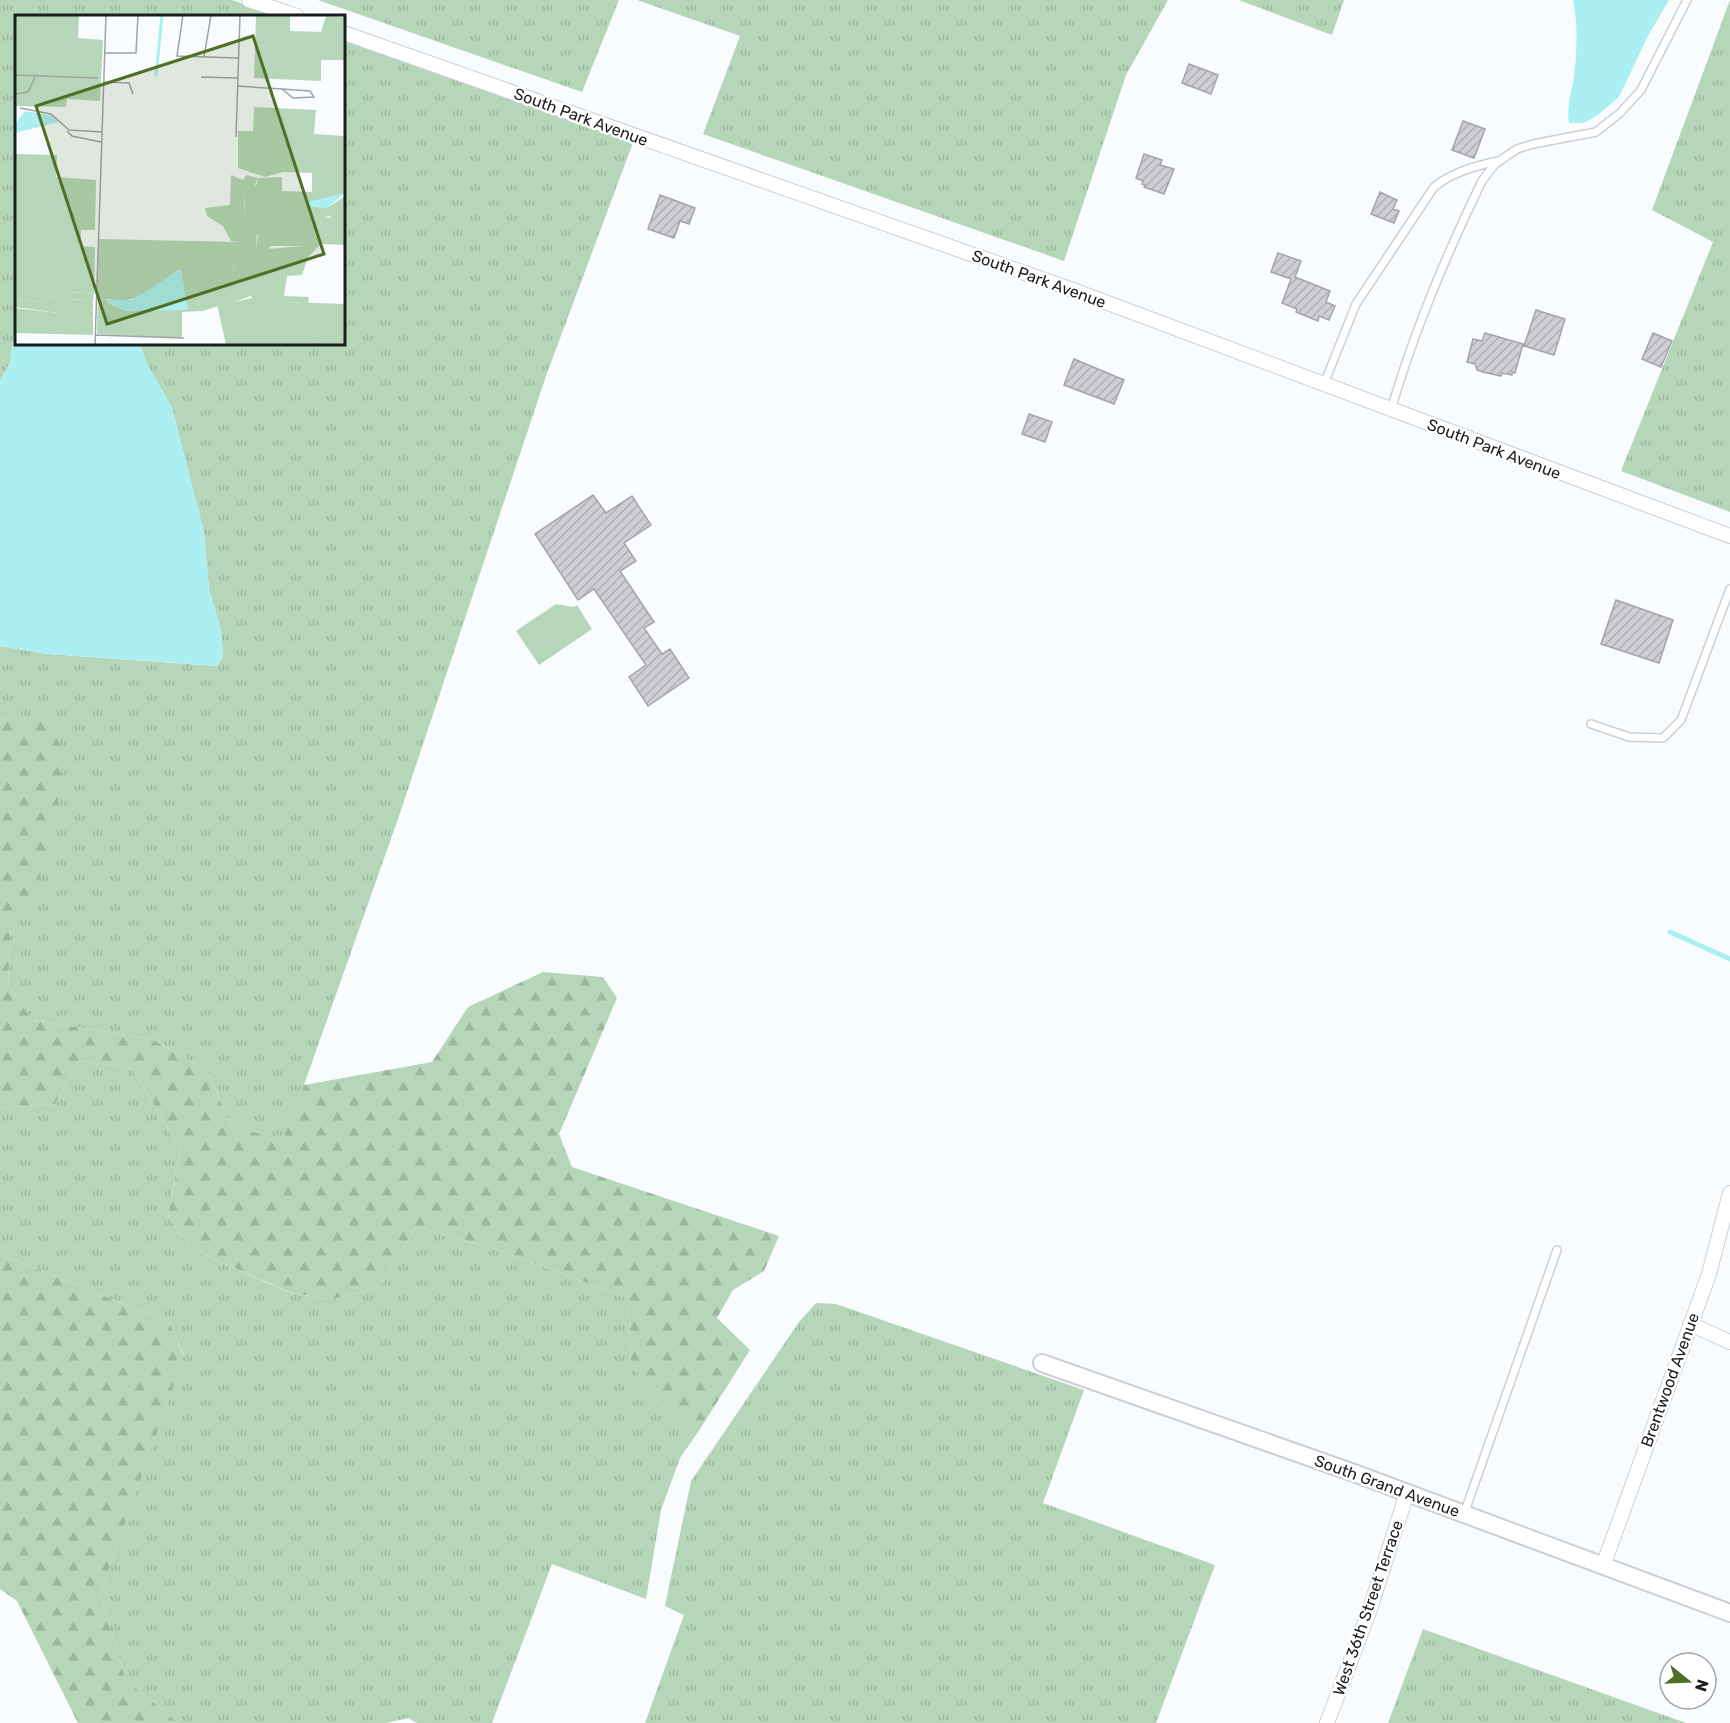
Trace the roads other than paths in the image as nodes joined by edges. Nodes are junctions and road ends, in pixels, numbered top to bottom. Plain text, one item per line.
1 (249, 0) edge
2 (1687, 0) edge
3 (294, 15) edge
4 (345, 33) edge
5 (1500, 161) junction
6 (1324, 384) junction
7 (1391, 410) junction
8 (1730, 536) edge
9 (1730, 589) edge
10 (1591, 724) dead end
11 (1730, 1193) edge
12 (1557, 1250) dead end
13 (1690, 1324) junction
14 (1730, 1342) edge
15 (1042, 1363) dead end
16 (1407, 1493) junction
17 (1464, 1514) junction
18 (1603, 1566) junction
19 (1730, 1613) edge
20 (1327, 1723) edge

1 - 3 street
2 - 5 lane
4 - 6 street, South Park Avenue
5 - 6 lane
5 - 7 lane
6 - 7 street, South Park Avenue
7 - 8 street, South Park Avenue
9 - 10 lane
11 - 13 street, Brentwood Avenue
12 - 17 lane
13 - 14 street
13 - 18 street, Brentwood Avenue
15 - 16 street, South Grand Avenue
16 - 17 street, South Grand Avenue
16 - 20 street, West 36th Street Terrace
17 - 18 street, South Grand Avenue
18 - 19 street, South Grand Avenue

